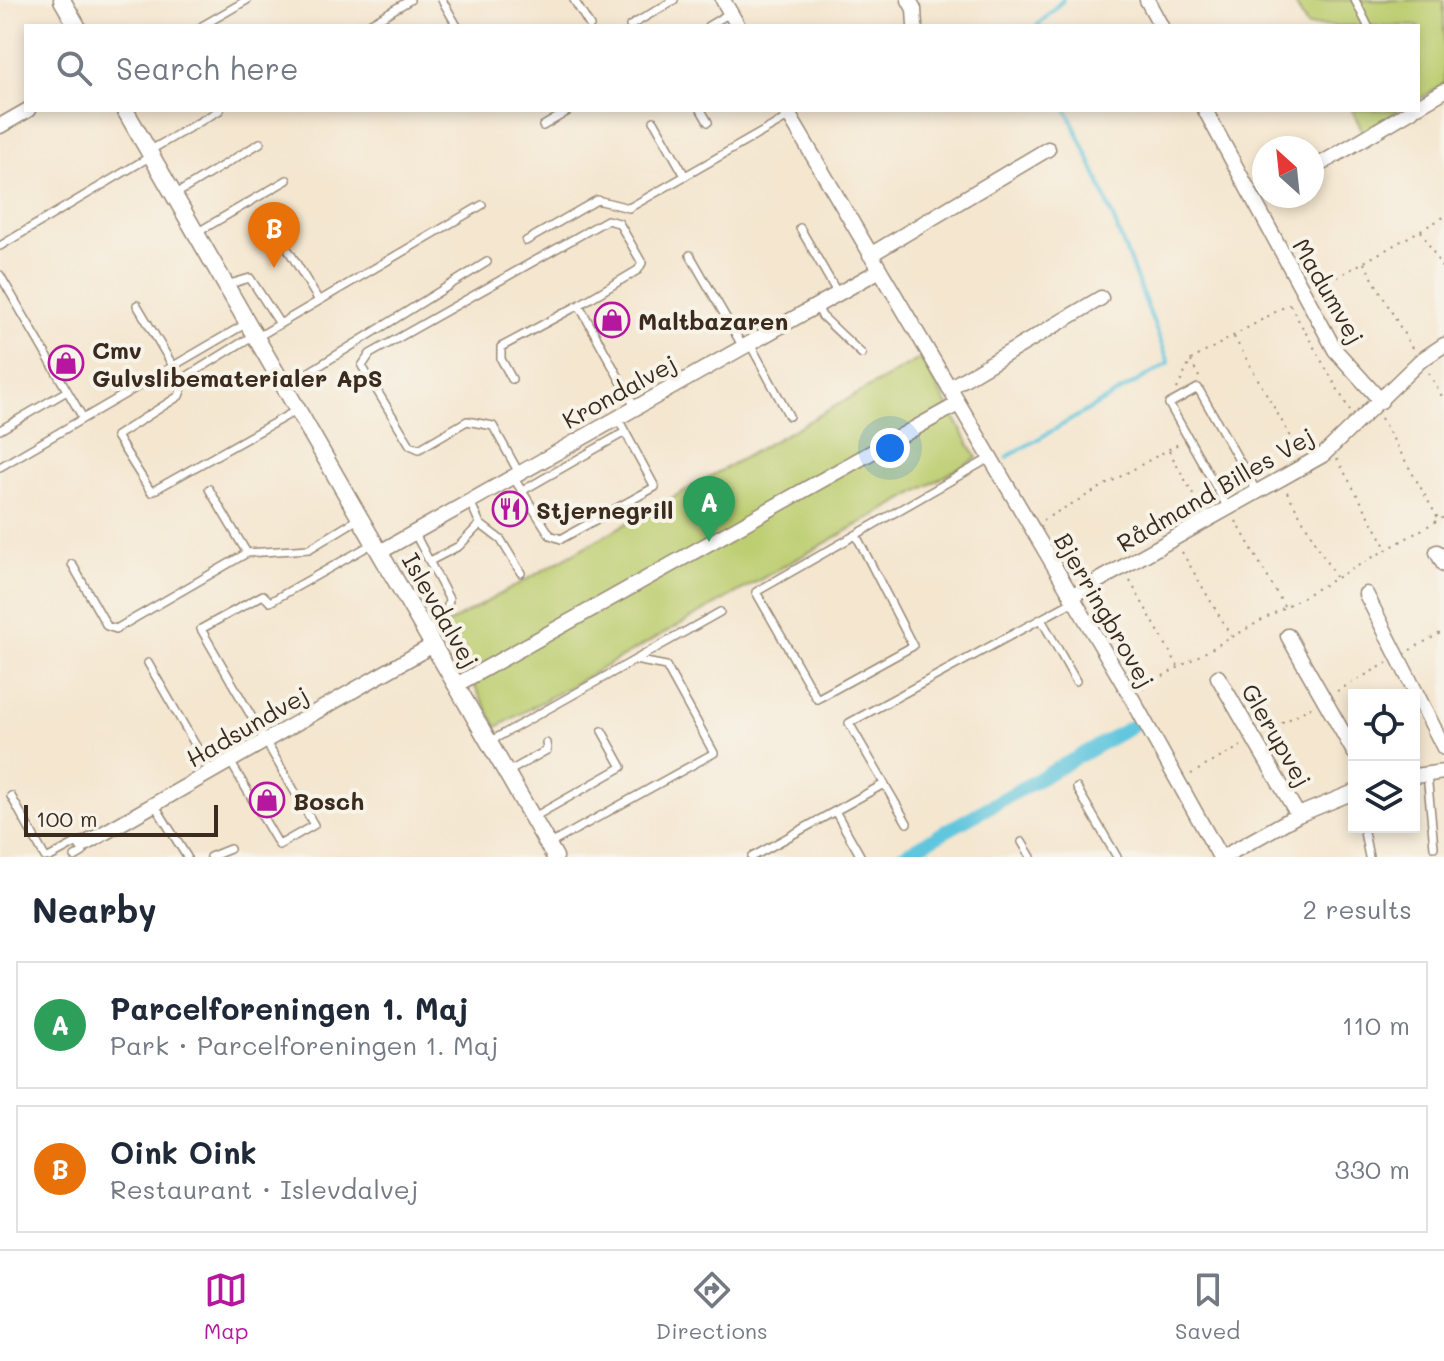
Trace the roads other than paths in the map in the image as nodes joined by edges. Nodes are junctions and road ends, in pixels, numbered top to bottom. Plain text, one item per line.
1 (62, 0) edge
2 (247, 0) edge
3 (410, 0) edge
4 (442, 0) edge
5 (574, 0) edge
6 (674, 0) edge
7 (909, 0) edge
8 (1147, 0) edge
9 (1355, 0) edge
10 (731, 13) edge
11 (76, 24) edge
12 (205, 24) edge
13 (369, 24) edge
14 (456, 24) edge
15 (589, 24) edge
16 (633, 24) edge
17 (712, 24) edge
18 (915, 24) edge
19 (1160, 24) edge
20 (1367, 24) edge
21 (1444, 91) edge
22 (1420, 105) edge
23 (24, 112) edge
24 (126, 112) edge
25 (217, 112) edge
26 (567, 112) edge
27 (702, 112) edge
28 (792, 112) edge
29 (1206, 112) edge
30 (1409, 112) edge
31 (654, 121) dead end
32 (708, 122) dead end
33 (0, 126) edge
34 (543, 126) dead end
35 (260, 143) dead end
36 (1048, 149) dead end
37 (150, 153) junction
38 (1324, 162) edge
39 (685, 176) junction
40 (287, 180) dead end
41 (1252, 186) edge
42 (174, 195) junction
43 (482, 205) dead end
44 (1265, 208) edge
45 (800, 228) dead end
46 (196, 234) junction
47 (526, 241) dead end
48 (0, 246) edge
49 (289, 251) dead end
50 (690, 255) dead end
51 (870, 255) junction
52 (487, 262) dead end
53 (880, 270) junction
54 (0, 275) edge
55 (226, 285) junction
56 (838, 294) junction
57 (1101, 298) dead end
58 (319, 301) junction
59 (137, 305) dead end
60 (579, 305) junction
61 (817, 306) junction
62 (280, 324) junction
63 (253, 332) junction
64 (746, 345) junction
65 (1444, 345) edge
66 (862, 354) dead end
67 (173, 366) junction
68 (512, 379) dead end
69 (284, 387) junction
70 (949, 388) junction
71 (67, 391) junction
72 (958, 404) junction
73 (1378, 404) junction
74 (635, 407) junction
75 (297, 410) junction
76 (789, 416) dead end
77 (617, 417) junction
78 (83, 418) junction
79 (0, 430) edge
80 (625, 432) junction
81 (990, 458) junction
82 (0, 467) edge
83 (516, 475) junction
84 (209, 489) dead end
85 (522, 491) junction
86 (1257, 492) junction
87 (470, 501) junction
88 (1228, 508) junction
89 (360, 518) junction
90 (480, 524) junction
91 (414, 532) junction
92 (856, 535) junction
93 (377, 547) junction
94 (247, 553) junction
95 (430, 561) junction
96 (72, 564) dead end
97 (521, 573) dead end
98 (1366, 594) dead end
99 (1073, 599) junction
100 (720, 612) dead end
101 (1041, 619) junction
102 (1288, 636) dead end
103 (430, 639) junction
104 (635, 660) junction
105 (148, 663) dead end
106 (1218, 677) dead end
107 (1076, 681) dead end
108 (456, 685) junction
109 (602, 731) dead end
110 (266, 740) junction
111 (1348, 741) edge
112 (489, 742) junction
113 (546, 743) dead end
114 (1444, 748) edge
115 (230, 761) junction
116 (211, 772) junction
117 (1444, 772) edge
118 (506, 773) junction
119 (1421, 775) edge
120 (884, 784) junction
121 (1077, 788) dead end
122 (1348, 794) edge
123 (11, 796) dead end
124 (154, 804) junction
125 (835, 811) junction
126 (1298, 815) junction
127 (532, 818) junction
128 (907, 823) dead end
129 (1364, 833) edge
130 (1022, 842) dead end
131 (1434, 847) dead end
132 (230, 849) dead end
133 (551, 849) edge
134 (79, 851) edge
135 (48, 857) edge
136 (187, 857) edge
137 (210, 857) edge
138 (752, 857) edge
139 (861, 857) edge
140 (1031, 857) edge
141 (1117, 857) edge
142 (1222, 857) edge
143 (1369, 857) edge

1 - 11 street
2 - 12 lane
3 - 13 lane
4 - 14 lane
5 - 15 lane
6 - 16 lane
7 - 18 street
8 - 19 street
9 - 20 lane
10 - 17 lane
21 - 22 street
23 - 33 street
24 - 37 street, Islevdalvej
25 - 37 lane
26 - 34 lane
27 - 32 lane
28 - 39 lane, Bjerringbrovej
28 - 51 street, Bjerringbrovej
29 - 41 street, Madumvej
30 - 38 street
31 - 39 lane
35 - 42 lane
36 - 51 street
37 - 42 street, Islevdalvej
37 - 48 lane
39 - 47 lane, Bjerringbrovej
40 - 46 lane
42 - 46 street, Islevdalvej
43 - 58 lane
44 - 73 street, Madumvej
45 - 56 lane
46 - 55 street, Islevdalvej
49 - 58 lane
50 - 64 lane
51 - 53 street, Bjerringbrovej
52 - 69 lane
53 - 56 street, Krondalvej
53 - 70 street, Bjerringbrovej
54 - 71 lane
55 - 62 lane
55 - 63 street, Islevdalvej
56 - 61 street, Krondalvej
57 - 70 street
58 - 62 lane
59 - 67 lane
60 - 68 lane
60 - 74 lane
60 - 83 lane
61 - 64 street, Krondalvej
61 - 66 lane
62 - 63 lane
63 - 67 lane
63 - 69 street, Islevdalvej
63 - 75 lane
64 - 74 street, Krondalvej
64 - 76 lane
65 - 73 street, Rådmand Billes Vej
67 - 78 lane
69 - 75 street, Islevdalvej
70 - 72 street, Bjerringbrovej
71 - 78 lane
71 - 79 lane
72 - 81 street, Bjerringbrovej
72 - 108 street
73 - 86 street, Rådmand Billes Vej
74 - 77 street, Krondalvej
75 - 89 street, Islevdalvej
77 - 80 lane
77 - 83 street, Krondalvej
78 - 82 lane
80 - 85 lane
80 - 85 lane
81 - 92 lane
81 - 99 street, Bjerringbrovej
83 - 85 lane
83 - 87 street, Krondalvej
84 - 94 lane
86 - 88 street, Rådmand Billes Vej
86 - 88 lane
87 - 90 lane
87 - 91 street, Krondalvej
88 - 99 street, Rådmand Billes Vej
89 - 93 street, Islevdalvej
89 - 94 lane
90 - 95 lane
90 - 97 lane
91 - 93 street, Krondalvej
91 - 95 lane
92 - 92 lane
93 - 103 street, Islevdalvej
93 - 110 lane
94 - 96 lane
95 - 103 lane
98 - 114 street
99 - 101 lane
99 - 142 street, Bjerringbrovej
100 - 104 lane
101 - 107 lane
101 - 120 lane
102 - 111 street
103 - 108 street, Islevdalvej
103 - 110 street, Hadsundvej
104 - 112 lane
104 - 133 lane
105 - 116 lane
106 - 126 street, Glerupvej
108 - 112 street, Islevdalvej
109 - 127 lane
110 - 115 street, Hadsundvej
110 - 115 lane
112 - 118 street, Islevdalvej
113 - 118 lane
115 - 116 street, Hadsundvej
116 - 124 street, Hadsundvej
117 - 119 street
118 - 127 street, Islevdalvej
119 - 131 lane
120 - 125 lane
120 - 128 lane
121 - 141 lane
122 - 126 street, Glerupvej
123 - 135 lane
124 - 134 street, Hadsundvej
124 - 136 lane
125 - 138 lane
125 - 139 lane
126 - 142 street, Glerupvej
127 - 133 street, Islevdalvej
129 - 143 lane
130 - 140 lane
132 - 137 lane
134 - 135 lane

